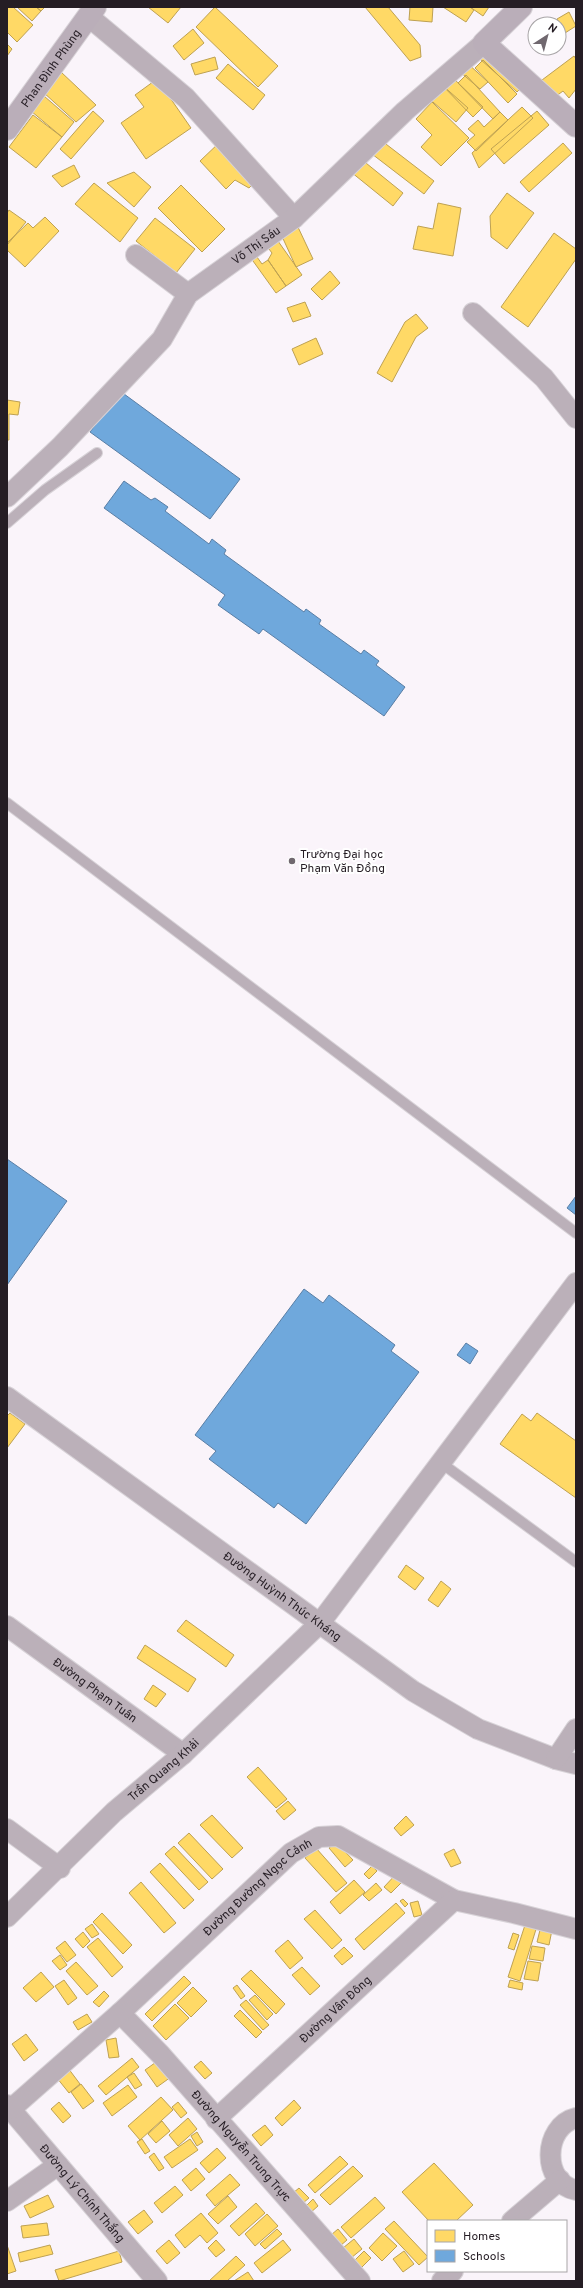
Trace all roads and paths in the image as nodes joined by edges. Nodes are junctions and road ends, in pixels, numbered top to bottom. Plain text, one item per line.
1 (521, 7) edge
2 (92, 11) edge
3 (484, 43) junction
4 (576, 126) edge
5 (7, 129) edge
6 (294, 218) junction
7 (136, 256) dead end
8 (188, 294) junction
9 (473, 313) dead end
10 (576, 418) edge
11 (97, 453) dead end
12 (7, 497) edge
13 (7, 523) edge
14 (7, 803) edge
15 (576, 1233) edge
16 (576, 1283) edge
17 (7, 1397) edge
18 (440, 1462) junction
19 (576, 1562) edge
20 (320, 1623) junction
21 (7, 1626) edge
22 (576, 1729) edge
23 (183, 1754) junction
24 (556, 1758) junction
25 (576, 1764) edge
26 (7, 1829) edge
27 (60, 1868) junction
28 (454, 1900) junction
29 (7, 1916) edge
30 (576, 1929) edge
31 (120, 2013) junction
32 (9, 2107) edge
33 (576, 2118) edge
34 (216, 2119) junction
35 (58, 2165) junction
36 (568, 2185) edge
37 (7, 2201) edge
38 (514, 2220) edge
39 (452, 2272) edge
40 (157, 2281) edge
41 (360, 2281) edge
42 (442, 2281) edge

1 - 3 street, Võ Thị Sáu
2 - 5 street, Phan Đình Phùng
2 - 6 street
3 - 4 street
3 - 6 street, Võ Thị Sáu
6 - 8 street, Võ Thị Sáu
7 - 8 street
8 - 12 street, Võ Thị Sáu
9 - 10 street
11 - 13 lane
14 - 15 lane
16 - 18 street, Trần Quang Khải
17 - 20 street, Đường Huỳnh Thúc Kháng
18 - 19 lane
18 - 20 street, Trần Quang Khải
20 - 23 street, Trần Quang Khải
20 - 24 street, Đường Huỳnh Thúc Kháng
21 - 23 street, Đường Phạm Tuân
22 - 24 street
23 - 27 street, Trần Quang Khải
24 - 25 street, Đường Huỳnh Thúc Kháng
26 - 27 street
27 - 29 street, Trần Quang Khải
28 - 30 street, Đường Đường Ngọc Cảnh
28 - 31 street, Đường Đường Ngọc Cảnh
28 - 34 street, Đường Vân Đông
31 - 32 street, Đường Đường Ngọc Cảnh
31 - 34 street, Đường Nguyễn Trung Trực
32 - 35 street, Đường Lý Chính Thắng
33 - 36 street
34 - 41 street, Đường Nguyễn Trung Trực
35 - 37 street
35 - 40 street, Đường Lý Chính Thắng
36 - 38 street
39 - 42 street

